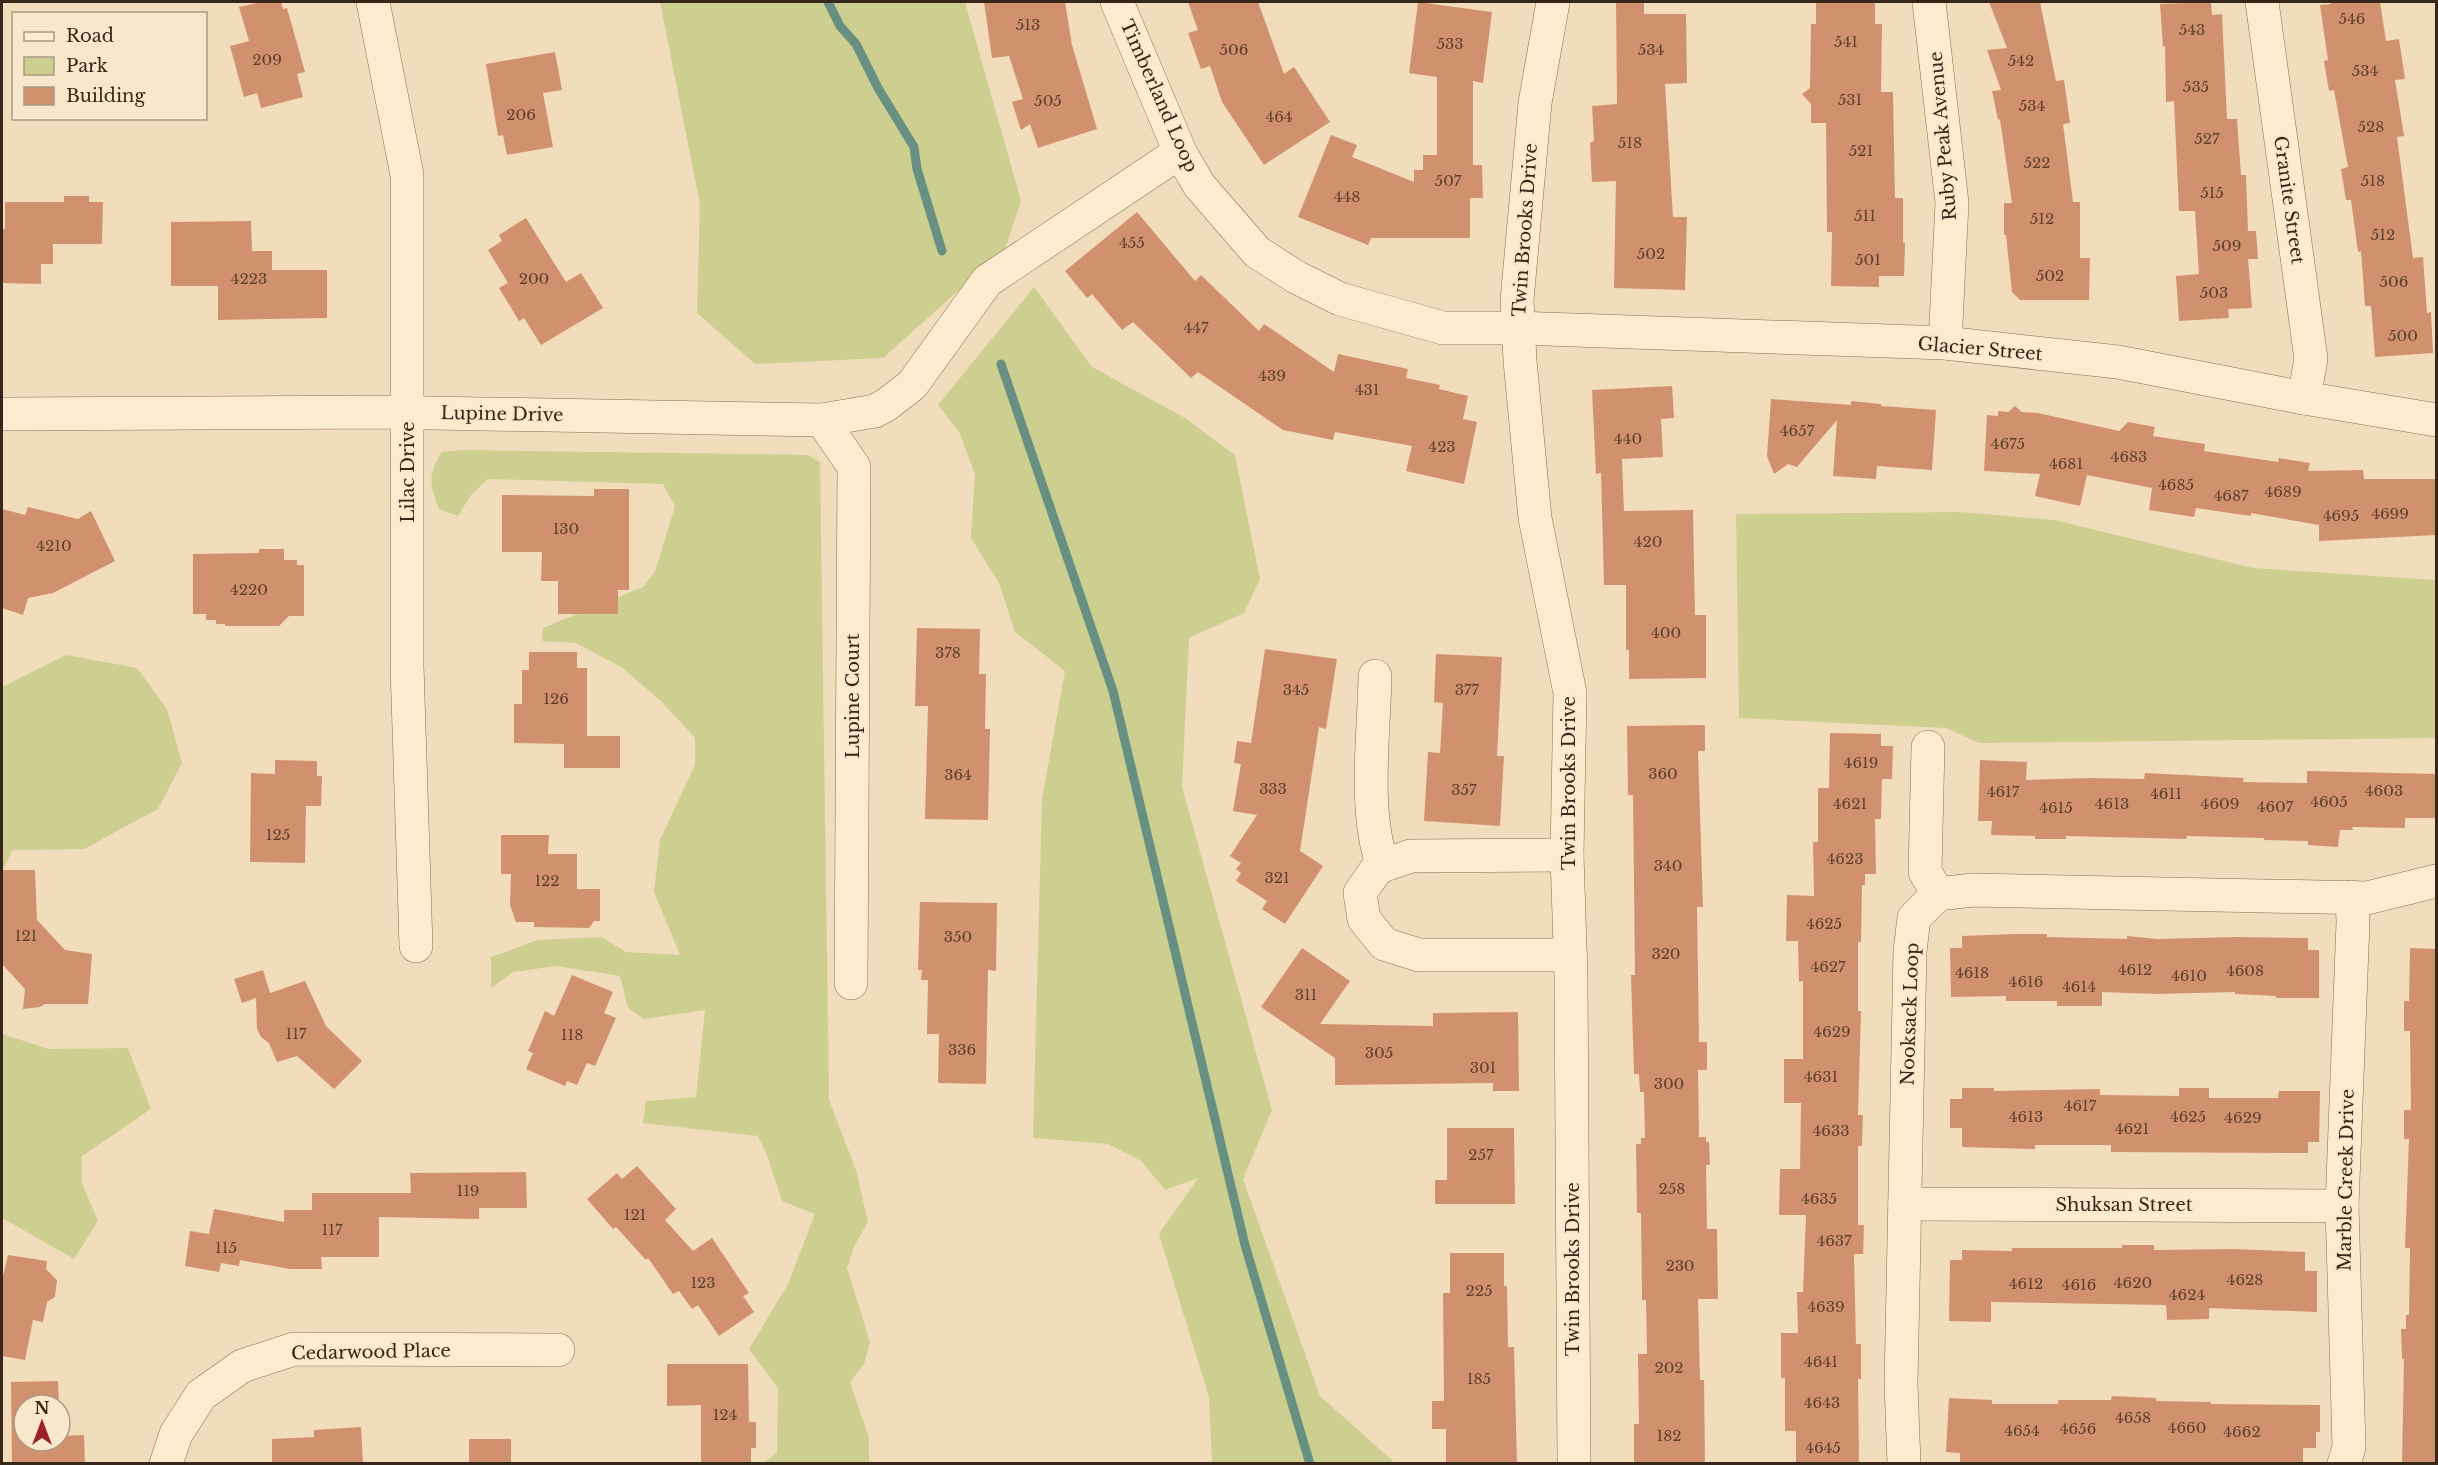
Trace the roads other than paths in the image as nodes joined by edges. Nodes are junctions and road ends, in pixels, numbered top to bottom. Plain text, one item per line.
1 (373, 2) edge
2 (1117, 2) edge
3 (1553, 2) edge
4 (1929, 2) edge
5 (2262, 2) edge
6 (1180, 152) junction
7 (1518, 328) junction
8 (1945, 343) junction
9 (2304, 398) junction
10 (409, 413) junction
11 (2, 414) edge
12 (822, 420) junction
13 (2436, 420) edge
14 (1375, 676) dead end
15 (1928, 747) dead end
16 (1567, 855) junction
17 (1383, 866) junction
18 (2436, 881) edge
19 (1938, 894) junction
20 (2352, 897) junction
21 (416, 946) dead end
22 (1570, 955) junction
23 (851, 982) dead end
24 (1905, 1204) junction
25 (2342, 1206) junction
26 (558, 1350) dead end
27 (166, 1464) edge
28 (1574, 1464) edge
29 (1904, 1464) edge
30 (2344, 1464) edge

1 - 10 street, Lilac Drive
2 - 6 street, Timberland Loop
3 - 7 street, Twin Brooks Drive
4 - 8 street, Ruby Peak Avenue
5 - 9 street, Granite Street
6 - 7 street, Timberland Loop
6 - 12 street, Lupine Drive
7 - 8 street, Glacier Street
7 - 16 street, Twin Brooks Drive
8 - 9 street, Glacier Street
9 - 13 street, Glacier Street
10 - 11 street, Lupine Drive
10 - 12 street, Lupine Drive
10 - 21 street, Lilac Drive
12 - 23 street, Lupine Court
14 - 17 street
15 - 19 street
16 - 17 street
16 - 22 street, Twin Brooks Drive
17 - 22 street
18 - 20 street
19 - 20 street
19 - 24 street, Nooksack Loop
20 - 25 street, Marble Creek Drive
22 - 28 street, Twin Brooks Drive
24 - 25 street, Shuksan Street
24 - 29 street, Nooksack Loop
25 - 30 street, Marble Creek Drive
26 - 27 street, Cedarwood Place

